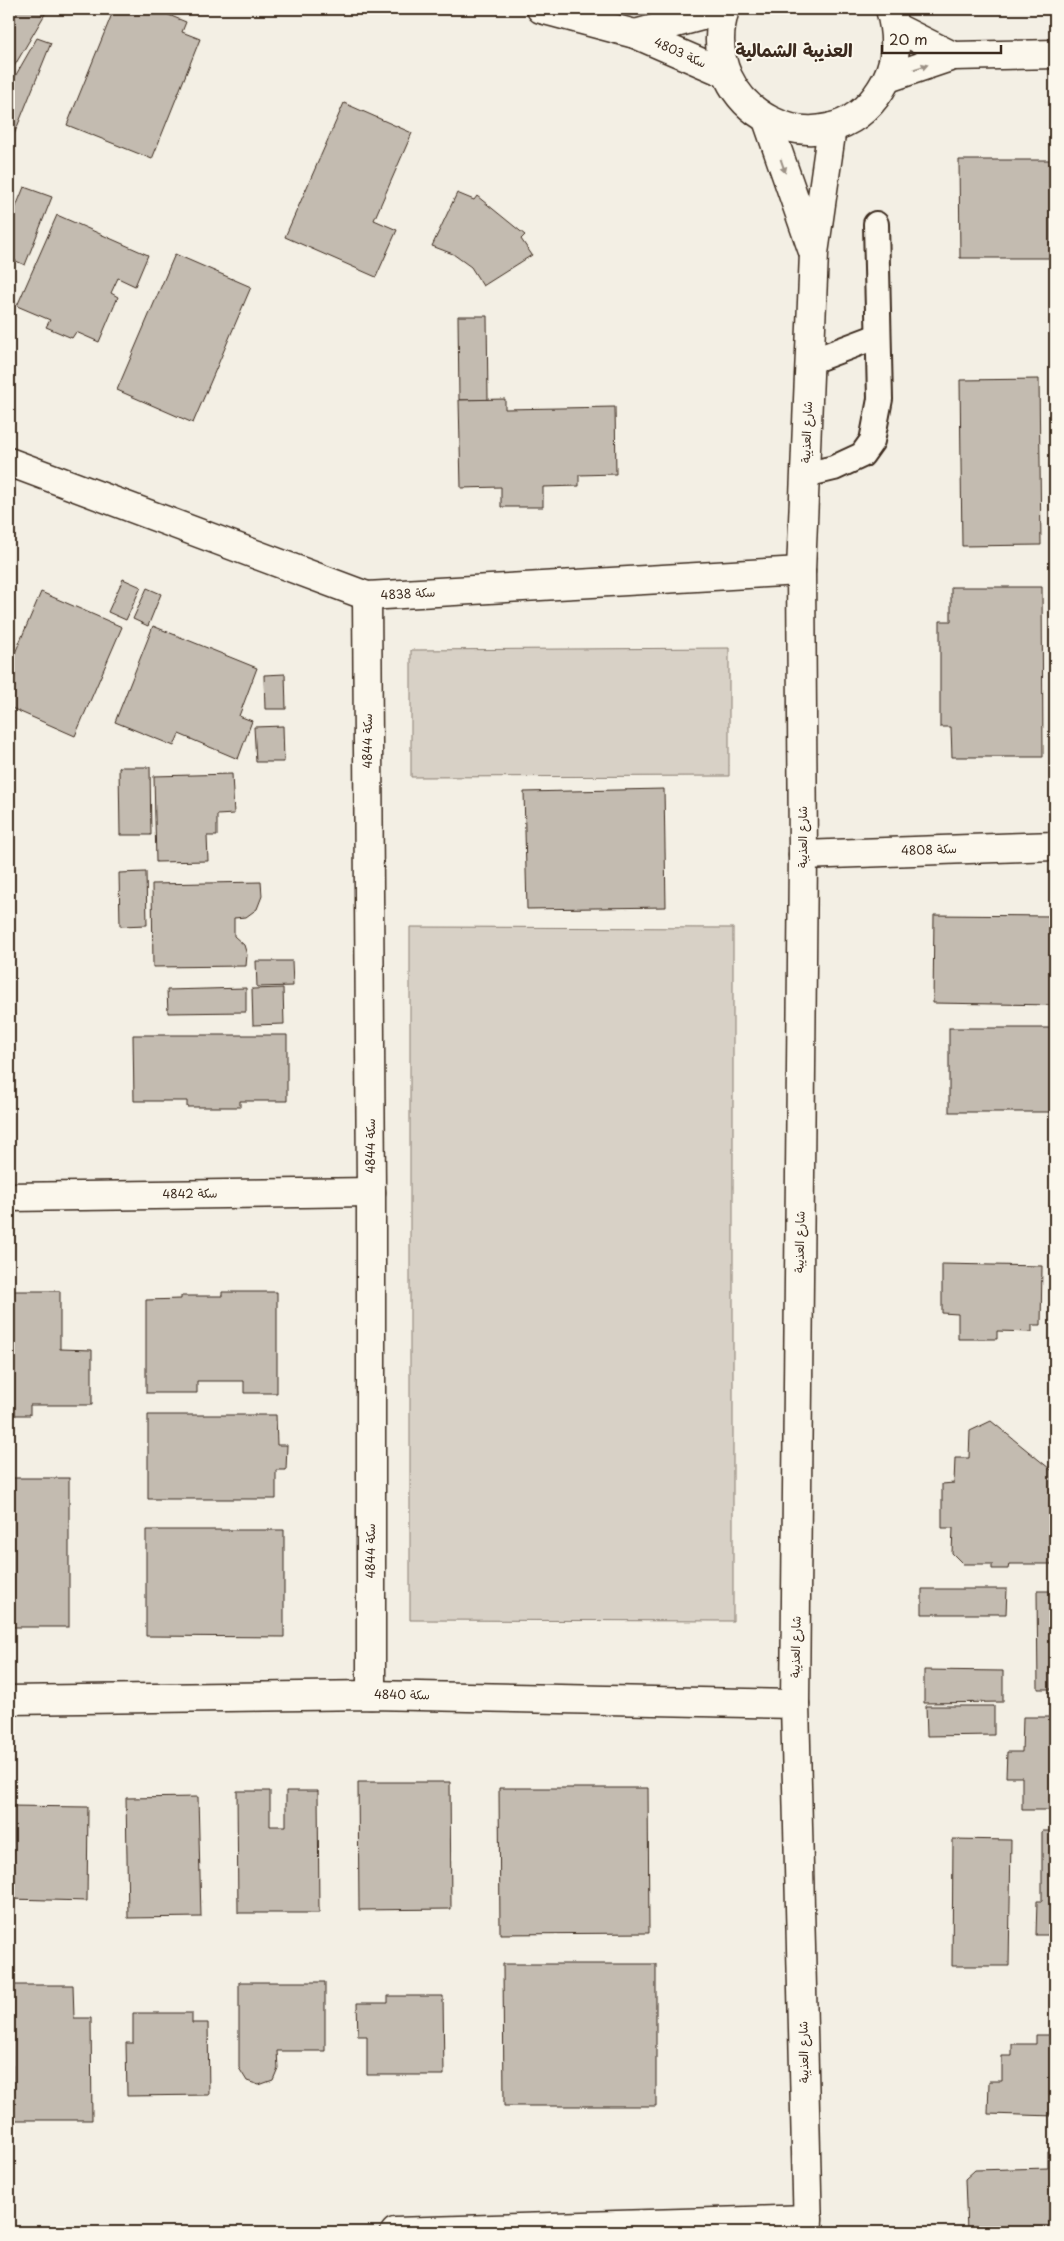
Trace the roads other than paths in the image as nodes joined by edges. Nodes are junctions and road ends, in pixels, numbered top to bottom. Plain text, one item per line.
1 (541, 9) edge
2 (725, 9) edge
3 (892, 18) edge
4 (635, 34) junction
5 (1055, 54) edge
6 (953, 56) junction
7 (725, 73) junction
8 (888, 78) junction
9 (767, 120) junction
10 (832, 127) junction
11 (876, 224) dead end
12 (814, 252) junction
13 (878, 336) junction
14 (810, 362) junction
15 (9, 462) edge
16 (805, 475) junction
17 (801, 571) junction
18 (367, 596) junction
19 (1055, 846) edge
20 (803, 855) junction
21 (371, 1192) junction
22 (9, 1196) edge
23 (371, 1695) junction
24 (9, 1700) edge
25 (796, 1704) junction
26 (808, 2226) edge
27 (395, 2232) edge
28 (400, 2232) edge

1 - 4 street, سكة 4803
2 - 4 street, سكة 4803
2 - 7 street
3 - 6 street
3 - 8 street
4 - 7 street, سكة 4803
5 - 6 street
8 -> 6 street
7 - 9 street
8 - 10 street
9 - 10 street
9 -> 12 street, شارع العذيبة
10 - 12 street, شارع العذيبة
11 - 13 lane
12 - 14 street, شارع العذيبة
13 - 14 lane
13 - 16 lane
14 - 16 street, شارع العذيبة
15 - 18 street, سكة 4838
16 - 17 street, شارع العذيبة
17 - 18 street, سكة 4838
17 - 20 street, شارع العذيبة
18 - 21 street, سكة 4844
19 - 20 street, سكة 4808
20 - 25 street, شارع العذيبة
21 - 22 street, سكة 4842
21 - 23 street, سكة 4844
23 - 24 street, سكة 4840
23 - 25 street, سكة 4840
25 - 26 street, شارع العذيبة
26 - 28 street
27 - 28 street

